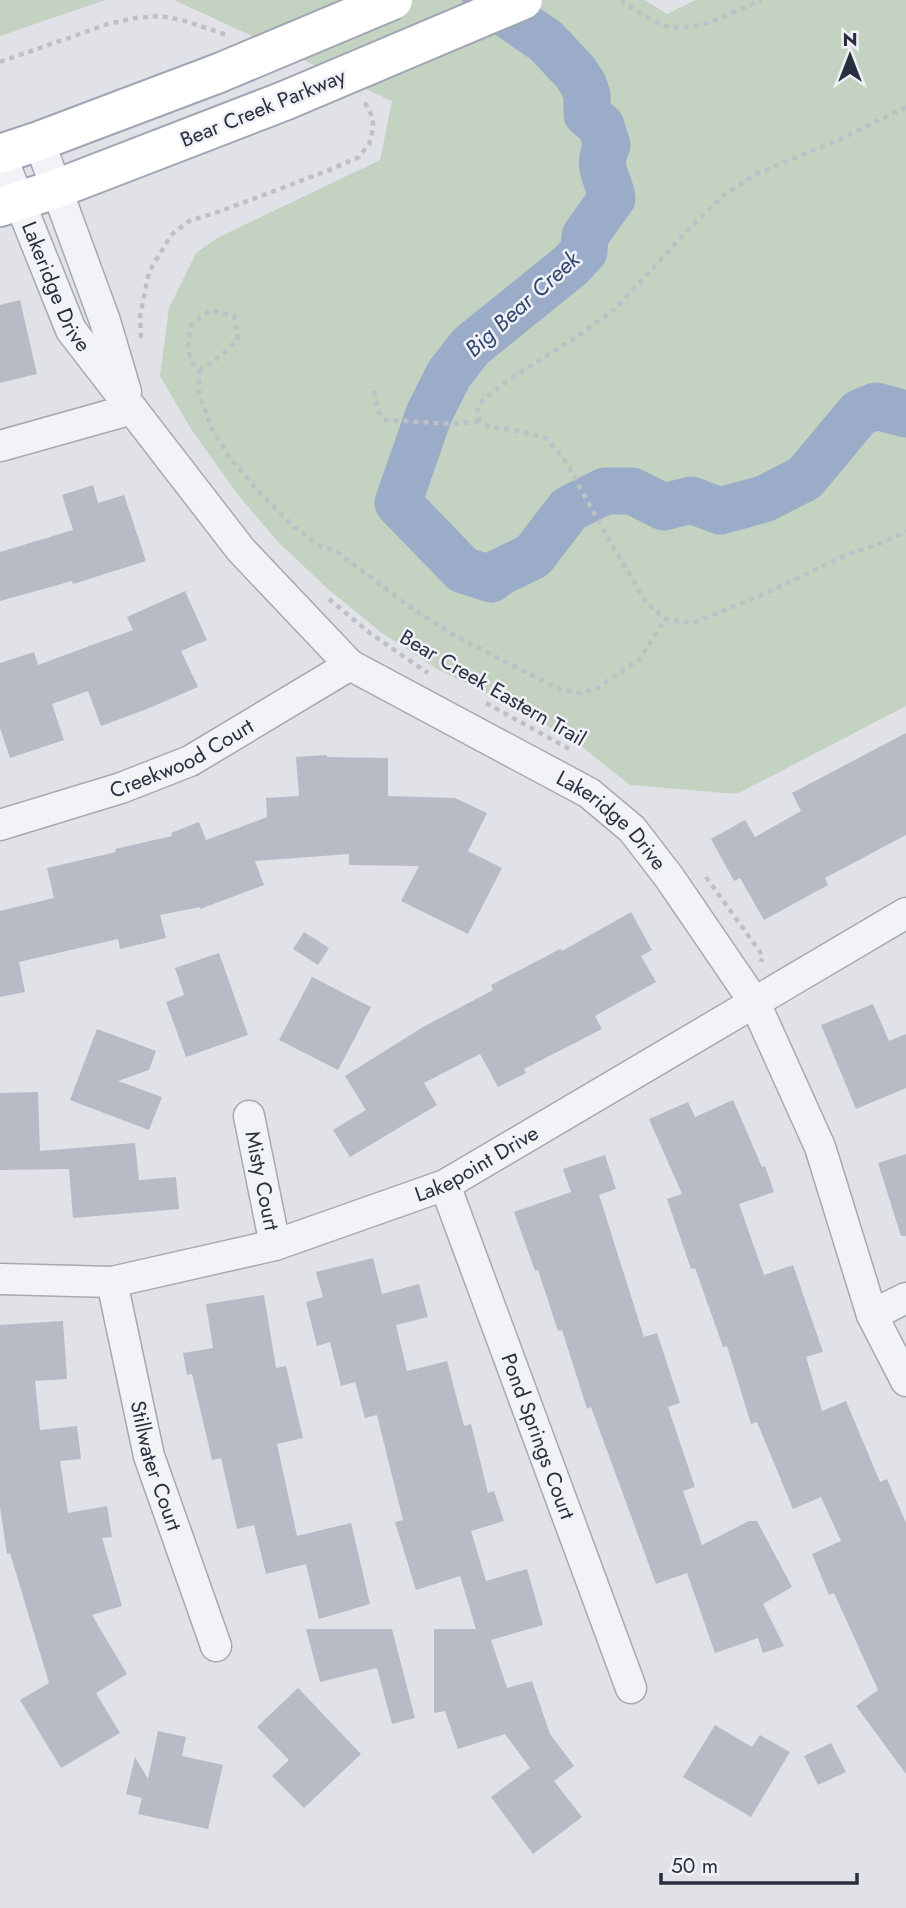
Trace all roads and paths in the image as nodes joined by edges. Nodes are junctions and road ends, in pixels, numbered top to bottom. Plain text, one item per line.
1 (393, 0) edge
2 (523, 0) edge
3 (621, 0) edge
4 (761, 0) edge
5 (906, 107) edge
6 (38, 141) junction
7 (0, 153) edge
8 (57, 190) junction
9 (10, 204) edge
10 (199, 371) junction
11 (374, 391) dead end
12 (132, 409) junction
13 (480, 421) junction
14 (0, 446) edge
15 (906, 531) edge
16 (323, 594) dead end
17 (665, 619) junction
18 (350, 665) junction
19 (436, 678) dead end
20 (481, 701) dead end
21 (578, 755) dead end
22 (0, 825) edge
23 (699, 870) dead end
24 (906, 913) edge
25 (760, 965) dead end
26 (755, 1003) junction
27 (249, 1116) dead end
28 (445, 1185) junction
29 (275, 1245) junction
30 (0, 1279) edge
31 (112, 1282) junction
32 (906, 1298) edge
33 (872, 1315) junction
34 (906, 1381) edge
35 (216, 1646) dead end
36 (631, 1688) dead end

1 - 6 main road, bridge
2 - 8 main road, Bear Creek Parkway, bridge
3 - 4 path
5 - 13 path
6 - 7 main road
6 - 8 street, Lakeridge Drive
7 - 9 street, Lakeridge Drive
8 - 9 main road, Bear Creek Parkway
8 - 12 street, Lakeridge Drive
9 - 12 street, Lakeridge Drive
10 - 10 path
10 - 17 path
11 - 13 path
12 - 14 street
12 - 18 street, Lakeridge Drive
13 - 17 path
15 - 17 path
16 - 19 path, Bear Creek Eastern Trail
18 - 22 street, Creekwood Court
18 - 26 street, Lakeridge Drive
20 - 21 path, Bear Creek Eastern Trail
23 - 25 path
24 - 26 street, Lakepoint Drive
26 - 28 street, Lakepoint Drive
26 - 33 street, Lakeridge Drive
27 - 29 street, Misty Court
28 - 29 street, Lakepoint Drive
28 - 36 street, Pond Springs Court
29 - 31 street, Lakepoint Drive
30 - 31 street, Lakepoint Drive
31 - 35 street, Stillwater Court
32 - 33 street
33 - 34 street, Lakeridge Drive

